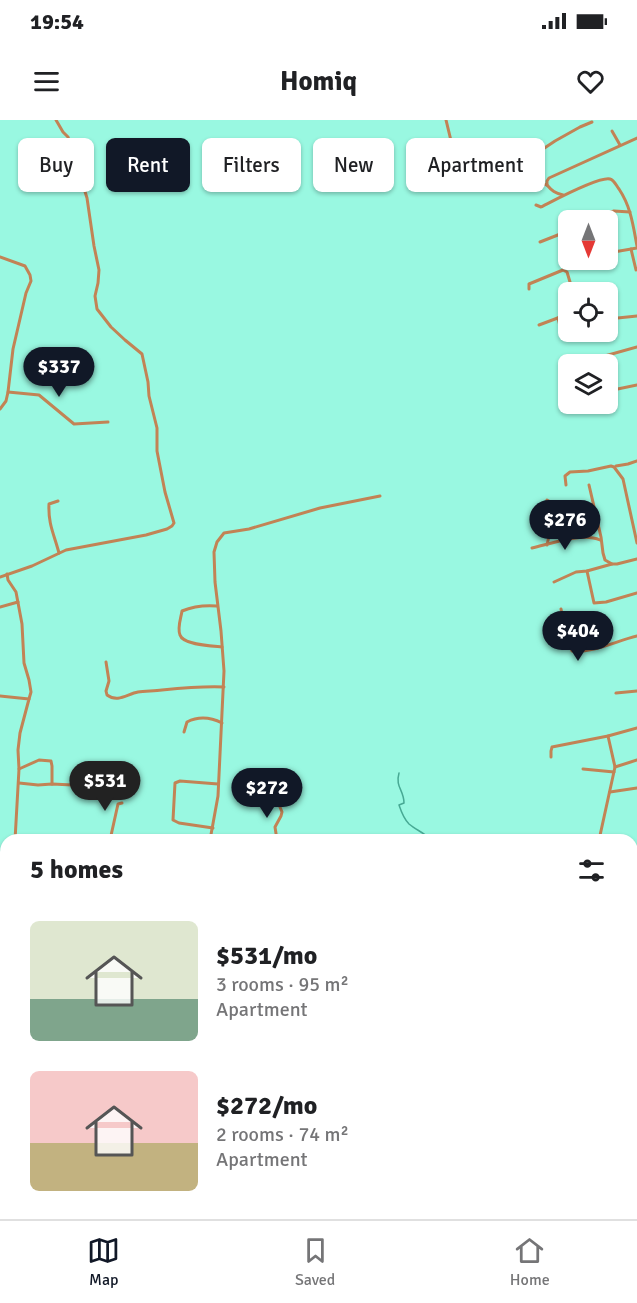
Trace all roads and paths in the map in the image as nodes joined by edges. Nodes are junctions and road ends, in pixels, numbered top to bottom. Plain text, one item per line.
1 (56, 120) edge
2 (446, 120) edge
3 (577, 120) edge
4 (592, 122) dead end
5 (580, 127) junction
6 (612, 131) dead end
7 (450, 138) edge
8 (637, 138) edge
9 (620, 145) junction
10 (545, 148) edge
11 (547, 185) joint
12 (564, 195) junction
13 (536, 205) dead end
14 (618, 212) edge
15 (631, 214) junction
16 (637, 214) edge
17 (558, 235) edge
18 (540, 242) dead end
19 (637, 247) edge
20 (632, 249) junction
21 (618, 251) edge
22 (0, 257) edge
23 (637, 271) edge
24 (570, 282) edge
25 (529, 289) dead end
26 (637, 316) edge
27 (558, 318) edge
28 (618, 318) edge
29 (539, 325) dead end
30 (637, 347) edge
31 (610, 354) edge
32 (637, 385) edge
33 (618, 389) edge
34 (8, 392) junction
35 (0, 409) edge
36 (108, 422) dead end
37 (637, 461) edge
38 (615, 467) junction
39 (589, 484) dead end
40 (566, 485) dead end
41 (380, 496) dead end
42 (547, 500) dead end
43 (58, 501) dead end
44 (636, 536) edge
45 (600, 540) junction
46 (637, 543) edge
47 (547, 544) junction
48 (532, 548) dead end
49 (59, 553) junction
50 (637, 559) edge
51 (612, 564) junction
52 (587, 571) junction
53 (7, 574) junction
54 (0, 577) edge
55 (554, 582) dead end
56 (637, 593) edge
57 (18, 602) junction
58 (217, 606) junction
59 (0, 607) edge
60 (561, 609) dead end
61 (637, 636) edge
62 (222, 647) junction
63 (106, 662) dead end
64 (224, 687) junction
65 (637, 691) edge
66 (616, 693) dead end
67 (0, 696) edge
68 (29, 699) junction
69 (222, 723) junction
70 (637, 728) edge
71 (184, 732) dead end
72 (608, 736) junction
73 (551, 757) dead end
74 (637, 760) edge
75 (19, 769) junction
76 (584, 769) dead end
77 (615, 769) junction
78 (19, 783) junction
79 (52, 784) junction
80 (218, 784) junction
81 (93, 786) dead end
82 (637, 788) edge
83 (610, 792) junction
84 (275, 795) dead end
85 (122, 803) dead end
86 (213, 828) junction
87 (15, 834) edge
88 (111, 834) edge
89 (212, 834) edge
90 (277, 834) edge
91 (600, 834) edge

1 - 49 street
2 - 7 street
3 - 5 street
4 - 5 street
5 - 10 street
6 - 9 street
8 - 9 street
9 - 11 street
11 - 12 street
12 - 13 street
12 - 15 street
14 - 15 street
15 - 16 street
15 - 19 street
17 - 18 street
19 - 20 street
20 - 21 street
20 - 23 street
22 - 34 street
24 - 25 street
26 - 28 street
27 - 29 street
30 - 31 street
32 - 33 street
34 - 35 street
34 - 36 street
37 - 38 street
38 - 40 street
38 - 44 street
39 - 45 street
41 - 58 street
42 - 47 street
43 - 49 street
44 - 46 street
45 - 47 street
45 - 51 street
47 - 48 street
49 - 53 street
50 - 51 street
51 - 52 street
52 - 55 street
52 - 56 street
53 - 54 street
53 - 57 street
57 - 59 street
57 - 68 street
58 - 62 street
58 - 62 street
60 - 61 street
62 - 64 street
63 - 64 street
64 - 69 street
65 - 66 street
67 - 68 street
68 - 75 street
69 - 71 street
69 - 80 street
70 - 72 street
72 - 73 street
72 - 77 street
74 - 77 street
75 - 78 street
75 - 79 street
76 - 77 street
77 - 83 street
78 - 79 street
78 - 87 street
79 - 81 street
80 - 86 street
80 - 86 street
82 - 83 street
83 - 91 street
84 - 90 street
85 - 88 street
86 - 89 street

